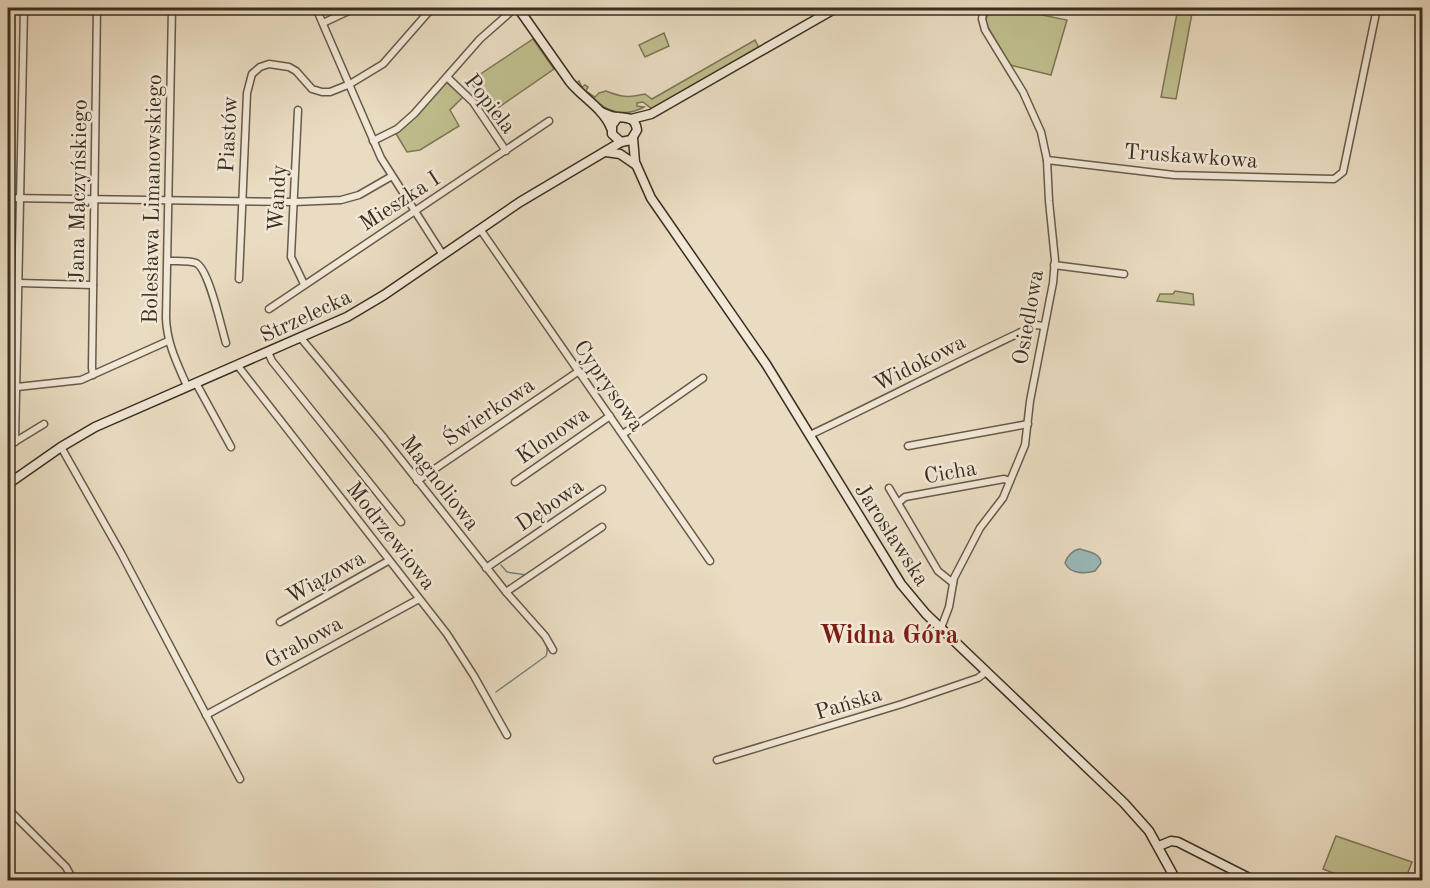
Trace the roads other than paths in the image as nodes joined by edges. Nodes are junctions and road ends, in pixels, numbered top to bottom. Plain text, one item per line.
1 (24, 8) edge
2 (97, 8) edge
3 (172, 8) edge
4 (316, 8) edge
5 (355, 8) edge
6 (432, 8) edge
7 (517, 8) edge
8 (836, 8) edge
9 (984, 8) edge
10 (1377, 8) edge
11 (323, 23) junction
12 (447, 77) junction
13 (350, 84) junction
14 (298, 110) dead end
15 (601, 112) junction
16 (651, 114) junction
17 (618, 117) junction
18 (632, 119) junction
19 (549, 121) dead end
20 (612, 131) junction
21 (635, 134) junction
22 (373, 141) junction
23 (622, 142) junction
24 (506, 151) junction
25 (603, 152) junction
26 (1047, 160) junction
27 (636, 164) junction
28 (392, 176) junction
29 (8, 198) edge
30 (20, 198) junction
31 (94, 200) junction
32 (169, 200) junction
33 (242, 201) junction
34 (294, 202) junction
35 (415, 211) junction
36 (480, 229) junction
37 (443, 255) junction
38 (168, 261) junction
39 (1054, 265) junction
40 (1124, 274) dead end
41 (238, 279) dead end
42 (19, 283) junction
43 (304, 284) junction
44 (93, 285) junction
45 (269, 309) dead end
46 (1044, 326) junction
47 (300, 337) junction
48 (168, 341) junction
49 (226, 343) dead end
50 (268, 352) junction
51 (238, 366) junction
52 (579, 371) junction
53 (93, 375) junction
54 (703, 378) dead end
55 (191, 384) junction
56 (17, 387) junction
57 (8, 388) edge
58 (610, 416) junction
59 (44, 424) dead end
60 (1028, 424) junction
61 (623, 434) junction
62 (810, 435) junction
63 (15, 442) junction
64 (8, 446) edge
65 (908, 446) dead end
66 (61, 447) junction
67 (231, 447) dead end
68 (417, 481) junction
69 (515, 482) dead end
70 (1010, 482) junction
71 (8, 484) edge
72 (889, 488) dead end
73 (602, 489) dead end
74 (898, 502) junction
75 (401, 522) dead end
76 (602, 527) dead end
77 (388, 561) junction
78 (710, 561) dead end
79 (486, 568) junction
80 (953, 583) junction
81 (506, 592) junction
82 (418, 598) junction
83 (280, 622) dead end
84 (941, 628) junction
85 (553, 650) dead end
86 (986, 672) junction
87 (206, 715) junction
88 (507, 735) dead end
89 (717, 760) dead end
90 (240, 779) dead end
91 (8, 809) edge
92 (1159, 846) junction
93 (73, 880) edge
94 (1176, 880) edge
95 (1253, 880) edge

1 - 30 street
2 - 31 street, Jana Mączyńskiego
3 - 32 street, Bolesława Limanowskiego
4 - 11 street
5 - 11 street
6 - 13 street, Piastów
7 - 12 street
7 - 15 main road
8 - 16 main road
9 - 26 street, Osiedlowa
10 - 26 street, Truskawkowa
11 - 13 street
12 - 22 street
12 - 24 street, Popiela
13 - 22 street
13 - 33 street, Piastów
14 - 34 street, Wandy
15 - 17 main road
15 - 20 main road
16 - 18 main road
16 - 21 main road
17 - 18 main road
17 - 20 main road
18 - 21 main road
19 - 24 street, Mieszka I
20 - 23 main road
20 - 25 main road
21 - 23 main road
21 - 27 main road, Jarosławska
22 - 28 street
23 - 25 main road, Strzelecka
23 - 27 main road, Jarosławska
24 - 35 street, Mieszka I
25 - 27 main road
25 - 36 main road, Strzelecka
26 - 39 street, Osiedlowa
27 - 62 main road, Jarosławska
28 - 34 street
28 - 35 street
29 - 30 street
30 - 31 street
30 - 42 street
31 - 32 street
31 - 44 street, Jana Mączyńskiego
32 - 33 street
32 - 38 street, Bolesława Limanowskiego
33 - 34 street
33 - 41 street, Piastów
34 - 43 street, Wandy
35 - 37 street
35 - 43 street, Mieszka I
36 - 37 main road, Strzelecka
36 - 52 street, Cyprysowa
37 - 47 main road, Strzelecka
38 - 48 street, Bolesława Limanowskiego
38 - 49 street
39 - 40 street
39 - 46 street, Osiedlowa
42 - 44 street
42 - 56 street
43 - 45 street, Mieszka I
44 - 53 street, Jana Mączyńskiego
46 - 60 street, Osiedlowa
46 - 62 street, Widokowa
47 - 50 main road, Strzelecka
47 - 68 street, Magnoliowa
48 - 53 street
48 - 55 street, Bolesława Limanowskiego
50 - 51 main road, Strzelecka
50 - 75 street
51 - 55 main road, Strzelecka
51 - 77 street, Modrzewiowa
52 - 58 street, Cyprysowa
52 - 68 street, Świerkowa
53 - 56 street
54 - 61 street
55 - 66 main road, Strzelecka
55 - 67 street, Bolesława Limanowskiego
56 - 57 street
56 - 63 street
58 - 61 street, Cyprysowa
58 - 69 street, Klonowa
59 - 63 street
60 - 65 street
60 - 70 street, Osiedlowa
61 - 78 street, Cyprysowa
62 - 84 main road, Jarosławska
63 - 64 street
66 - 71 main road, Strzelecka
66 - 87 street
68 - 79 street, Magnoliowa
70 - 74 street, Cicha
70 - 80 street, Osiedlowa
72 - 74 street, Cicha
73 - 79 street, Dębowa
74 - 80 street, Cicha
76 - 81 street
77 - 82 street, Modrzewiowa
77 - 83 street, Wiązowa
79 - 81 street, Magnoliowa
80 - 84 street, Osiedlowa
81 - 85 street, Magnoliowa
82 - 87 street, Grabowa
82 - 88 street, Modrzewiowa
84 - 86 main road, Jarosławska
86 - 89 street, Pańska
86 - 92 main road, Jarosławska
87 - 90 street
91 - 93 street
92 - 94 main road, Jarosławska
92 - 95 main road

